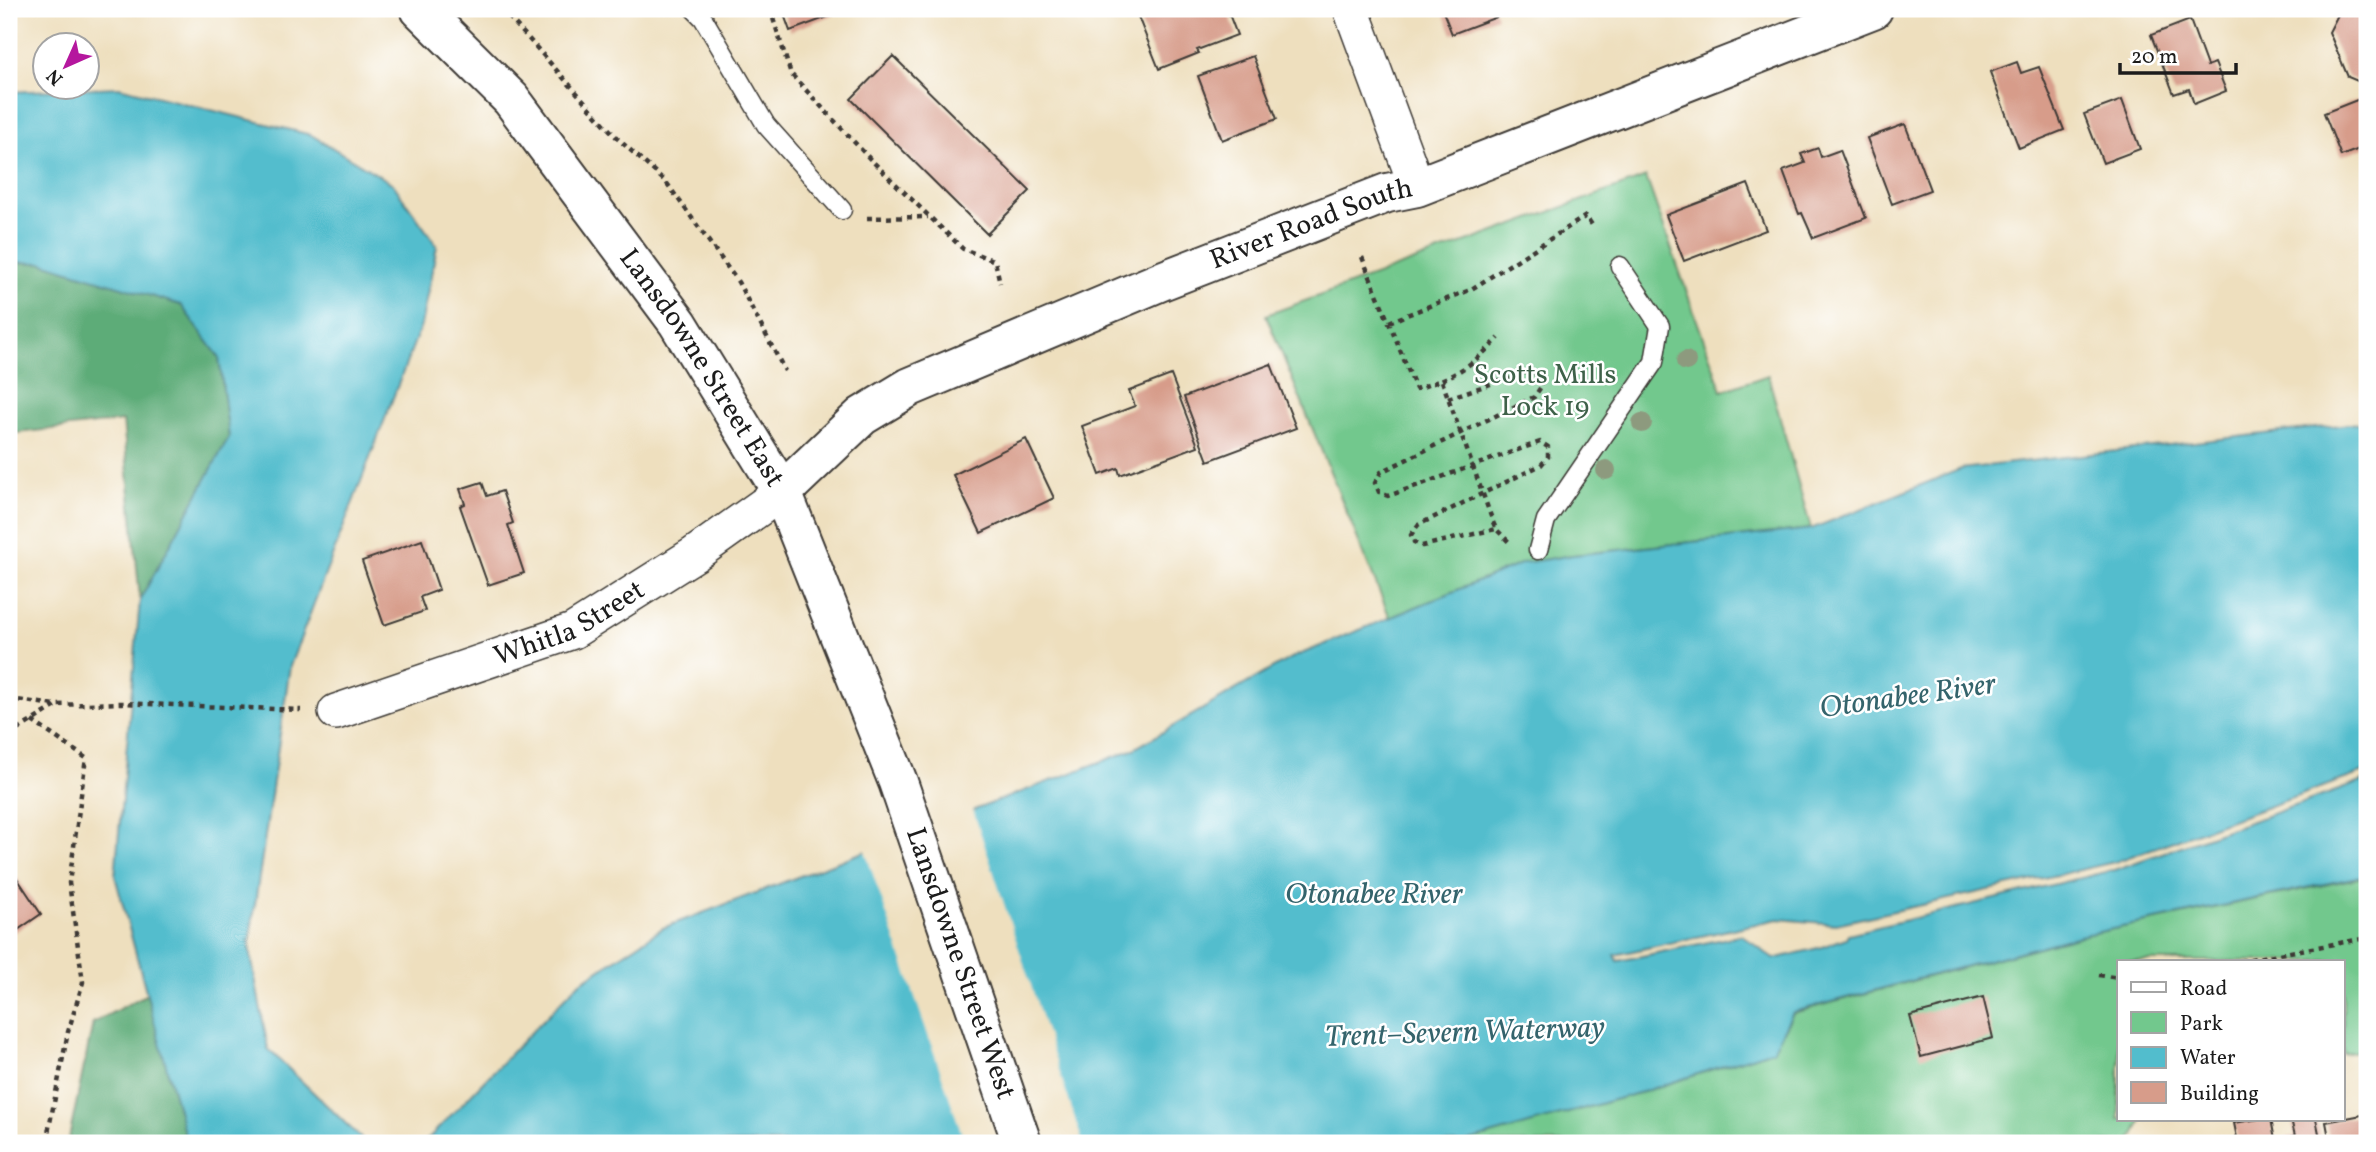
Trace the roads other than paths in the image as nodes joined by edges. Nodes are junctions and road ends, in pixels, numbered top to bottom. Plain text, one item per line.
1 (421, 9) edge
2 (694, 9) edge
3 (1351, 9) edge
4 (1873, 9) edge
5 (1417, 187) junction
6 (842, 210) road end
7 (1620, 266) dead end
8 (782, 492) junction
9 (1538, 550) dead end
10 (320, 711) road end
11 (898, 782) joint
12 (1022, 1143) edge

1 - 8 main road, Lansdowne Street East
2 - 6 lane
3 - 5 street
4 - 5 main road, River Road South
5 - 8 main road, River Road South
7 - 9 lane
8 - 10 street, Whitla Street
8 - 11 main road, Lansdowne Street East
11 - 12 main road, Lansdowne Street West

